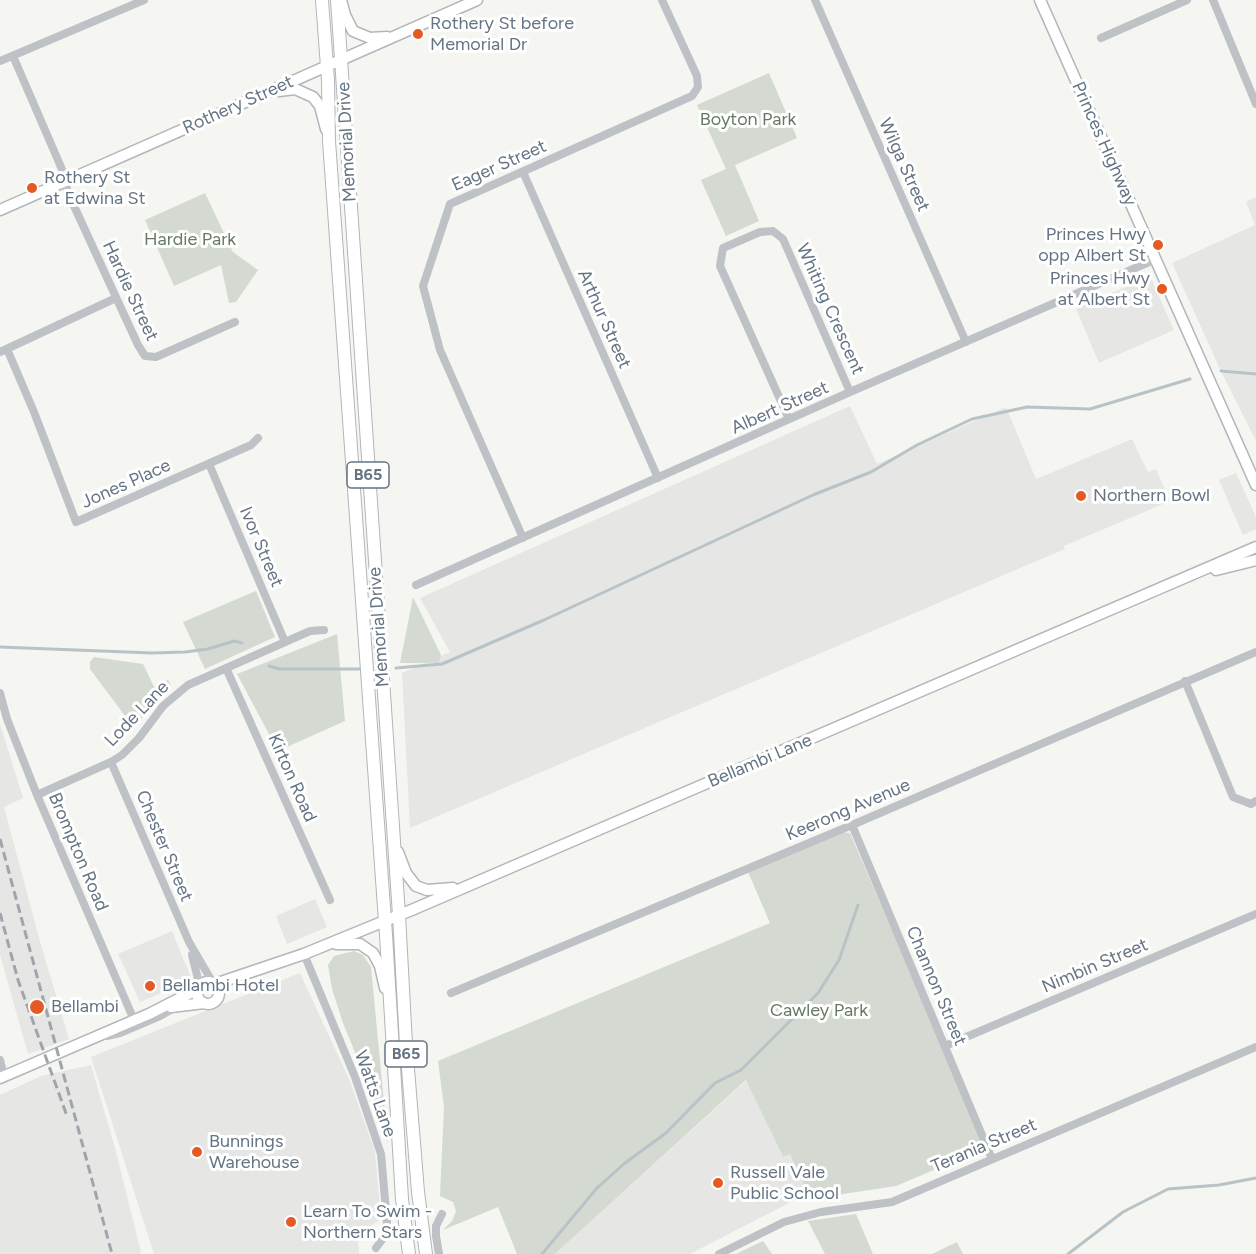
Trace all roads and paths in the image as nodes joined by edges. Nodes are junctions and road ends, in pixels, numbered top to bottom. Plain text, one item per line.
1 (144, 0) edge
2 (322, 0) edge
3 (339, 0) edge
4 (477, 0) edge
5 (662, 0) edge
6 (815, 0) edge
7 (1040, 0) edge
8 (1188, 0) edge
9 (1213, 0) edge
10 (395, 36) junction
11 (1101, 38) dead end
12 (13, 56) junction
13 (341, 60) junction
14 (0, 61) edge
15 (327, 66) junction
16 (262, 95) junction
17 (1256, 104) edge
18 (329, 141) junction
19 (523, 172) junction
20 (66, 182) junction
21 (0, 210) edge
22 (1156, 260) junction
23 (116, 297) junction
24 (235, 322) dead end
25 (966, 342) junction
26 (3, 350) edge
27 (850, 392) junction
28 (789, 419) junction
29 (258, 438) dead end
30 (209, 464) junction
31 (658, 478) junction
32 (1255, 482) edge
33 (523, 538) junction
34 (1256, 547) edge
35 (1256, 560) edge
36 (1172, 583) junction
37 (416, 585) dead end
38 (324, 630) dead end
39 (285, 642) junction
40 (1256, 652) edge
41 (226, 668) junction
42 (1185, 681) junction
43 (0, 693) edge
44 (111, 762) junction
45 (37, 795) junction
46 (1256, 801) edge
47 (852, 825) junction
48 (393, 834) junction
49 (464, 887) junction
50 (330, 900) dead end
51 (1256, 914) edge
52 (399, 915) junction
53 (384, 921) junction
54 (189, 942) junction
55 (323, 946) junction
56 (304, 954) junction
57 (262, 969) junction
58 (214, 983) junction
59 (199, 988) junction
60 (451, 993) dead end
61 (218, 998) junction
62 (204, 1003) junction
63 (177, 1006) junction
64 (390, 1009) junction
65 (149, 1014) junction
66 (134, 1020) junction
67 (88, 1040) junction
68 (945, 1046) junction
69 (1256, 1047) edge
70 (0, 1060) edge
71 (2, 1077) edge
72 (992, 1159) junction
73 (442, 1214) dead end
74 (376, 1248) dead end
75 (409, 1254) edge
76 (426, 1254) edge
77 (439, 1254) edge
78 (719, 1254) edge

1 - 12 street
2 - 15 main road, Memorial Drive / B65
3 - 10 main road
3 - 13 main road, Memorial Drive / B65
4 - 10 main road, Rothery Street
5 - 19 street, Eager Street
6 - 25 street, Wilga Street
7 - 22 main road, Princes Highway
8 - 11 street
9 - 17 street
10 - 13 main road, Rothery Street
12 - 14 street
12 - 20 street, Hardie Street
13 - 15 main road, Rothery Street
13 - 48 main road, Memorial Drive / B65
15 - 16 main road, Rothery Street
15 - 18 main road, Memorial Drive / B65
16 - 18 main road
16 - 20 main road, Rothery Street
18 - 53 main road, Memorial Drive / B65
19 - 31 street, Arthur Street
19 - 33 street, Eager Street
20 - 21 main road, Rothery Street
20 - 23 street, Hardie Street
22 - 25 street, Albert Street
22 - 32 main road, Princes Highway
23 - 24 street, Hardie Street
23 - 26 street
25 - 27 street, Albert Street
26 - 30 street, Jones Place
27 - 28 street, Albert Street
27 - 28 street, Whiting Crescent
28 - 31 street, Albert Street
29 - 30 street, Jones Place
30 - 39 street, Ivor Street
31 - 33 street, Albert Street
33 - 37 street, Albert Street
34 - 36 main road, Bellambi Lane
35 - 36 main road
36 - 49 main road, Bellambi Lane
38 - 39 street, Lode Lane
39 - 41 street, Lode Lane
40 - 42 street, Keerong Avenue
41 - 44 street, Lode Lane
41 - 50 street, Kirton Road
42 - 46 street
42 - 47 street, Keerong Avenue
43 - 45 street, Brompton Road
44 - 45 street, Lode Lane
44 - 54 street, Chester Street
45 - 66 street, Brompton Road
47 - 60 street, Keerong Avenue
47 - 68 street, Channon Street
48 - 49 main road
48 - 52 main road, Memorial Drive / B65
49 - 52 main road, Bellambi Lane
51 - 68 street, Nimbin Street
52 - 53 main road, Bellambi Lane
52 - 76 main road, Memorial Drive / B65
53 - 55 main road, Bellambi Lane
53 - 64 main road, Memorial Drive / B65
54 - 58 street
54 - 59 street
55 - 56 main road, Bellambi Lane
55 - 64 main road
56 - 57 main road, Bellambi Lane
56 - 74 street, Watts Lane
57 - 58 main road
57 - 61 main road
58 - 59 main road
58 - 61 main road
59 - 62 main road
59 - 65 main road
61 - 62 main road
62 - 63 main road
63 - 65 main road
63 - 67 street
64 - 75 main road, Memorial Drive / B65
65 - 66 main road
66 - 67 main road
67 - 71 main road
68 - 72 street, Channon Street
69 - 72 street, Terania Street
70 - 71 street
72 - 78 street, Terania Street
73 - 77 street

